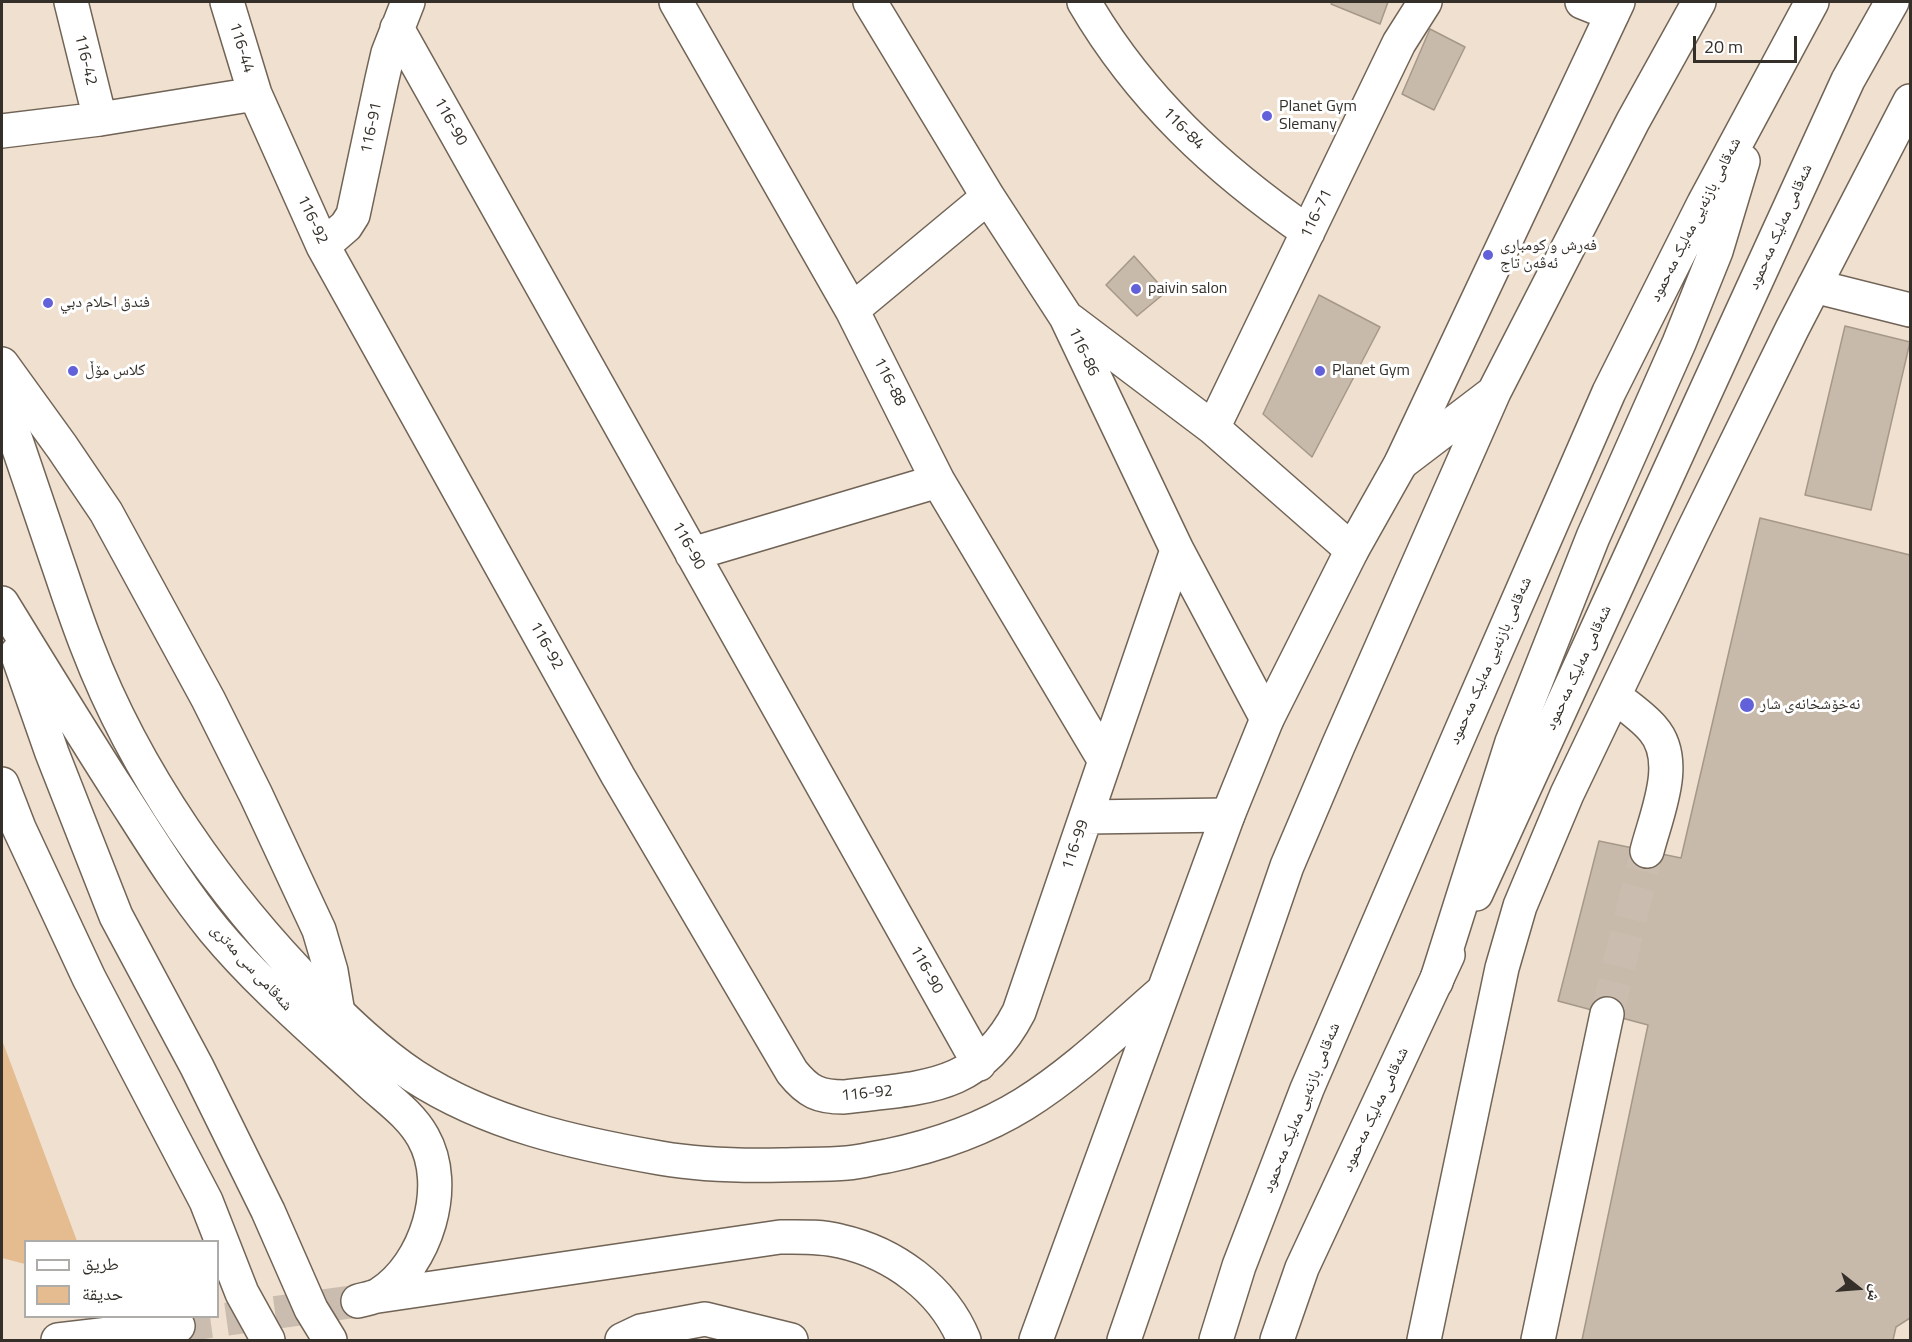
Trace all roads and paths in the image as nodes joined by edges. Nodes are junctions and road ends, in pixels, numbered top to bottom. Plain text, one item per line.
1 (70, 2) edge
2 (226, 2) edge
3 (676, 2) edge
4 (870, 2) edge
5 (1084, 2) edge
6 (1425, 2) edge
7 (1582, 2) edge
8 (1699, 2) edge
9 (1812, 2) edge
10 (1892, 2) edge
11 (1615, 8) edge
12 (403, 15) edge
13 (1768, 84) junction
14 (255, 94) junction
15 (1911, 101) edge
16 (100, 119) junction
17 (2, 131) edge
18 (988, 197) junction
19 (1308, 232) junction
20 (323, 246) junction
21 (1814, 286) junction
22 (852, 310) junction
23 (1911, 310) edge
24 (1066, 317) junction
25 (2, 364) edge
26 (1494, 392) junction
27 (2, 399) edge
28 (1213, 428) junction
29 (1401, 463) junction
30 (939, 481) junction
31 (1177, 550) junction
32 (1352, 550) junction
33 (692, 554) junction
34 (2, 603) edge
35 (2, 610) edge
36 (1614, 696) junction
37 (1268, 719) junction
38 (1105, 761) junction
39 (2, 784) edge
40 (1228, 815) junction
41 (1086, 818) junction
42 (1647, 851) tunnel mouth
43 (1436, 982) junction
44 (1163, 991) junction
45 (338, 1013) junction
46 (1607, 1014) tunnel mouth
47 (979, 1064) junction
48 (915, 1088) joint
49 (1302, 1268) junction
50 (178, 1326) tunnel mouth
51 (58, 1341) edge
52 (268, 1341) edge
53 (330, 1341) edge
54 (622, 1341) edge
55 (791, 1341) edge
56 (964, 1341) edge
57 (1036, 1341) edge
58 (1124, 1341) edge
59 (1216, 1341) edge
60 (1277, 1341) edge
61 (1296, 1341) edge
62 (1424, 1341) edge
63 (1538, 1341) edge

1 - 16 main road, 116-42
2 - 14 main road, 116-44
3 - 22 main road, 116-88
4 - 18 main road, 116-86
5 - 19 main road, 116-84
6 - 19 main road, 116-71
7 - 11 main road
8 - 26 main road
9 - 13 main road, شەقامی بازنەیی مەلیک مەحمود
10 - 43 main road, شەقامی مەلیک مەحمود
11 - 29 main road
12 - 20 main road, 116-91
12 - 33 main road, 116-90
13 - 43 main road
13 - 59 main road, شەقامی بازنەیی مەلیک مەحمود
14 - 16 main road
14 - 20 main road, 116-92
15 - 21 main road
16 - 17 main road
18 - 22 main road
18 - 24 main road, 116-86
19 - 28 main road, 116-71
20 - 48 main road, 116-92
21 - 23 main road
21 - 36 main road
22 - 30 main road, 116-88
24 - 28 main road
24 - 31 main road, 116-86
25 - 45 main road
26 - 29 main road
26 - 58 main road
27 - 45 main road
28 - 32 main road
29 - 32 main road
30 - 33 main road
30 - 38 main road, 116-88
31 - 37 main road, 116-86
31 - 38 main road, 116-99
32 - 37 main road
33 - 47 main road, 116-90
34 - 56 main road, شەقامی سی مەتری
35 - 53 main road
36 - 42 main road
36 - 62 main road
37 - 40 main road
38 - 41 main road, 116-99
39 - 52 main road
40 - 41 main road
40 - 44 main road
41 - 47 main road, 116-99
43 - 49 main road, شەقامی مەلیک مەحمود
44 - 45 main road
44 - 57 main road
46 - 63 main road
47 - 48 main road, 116-99
49 - 60 main road, شەقامی مەلیک مەحمود
49 - 61 main road
50 - 51 main road
54 - 55 main road

